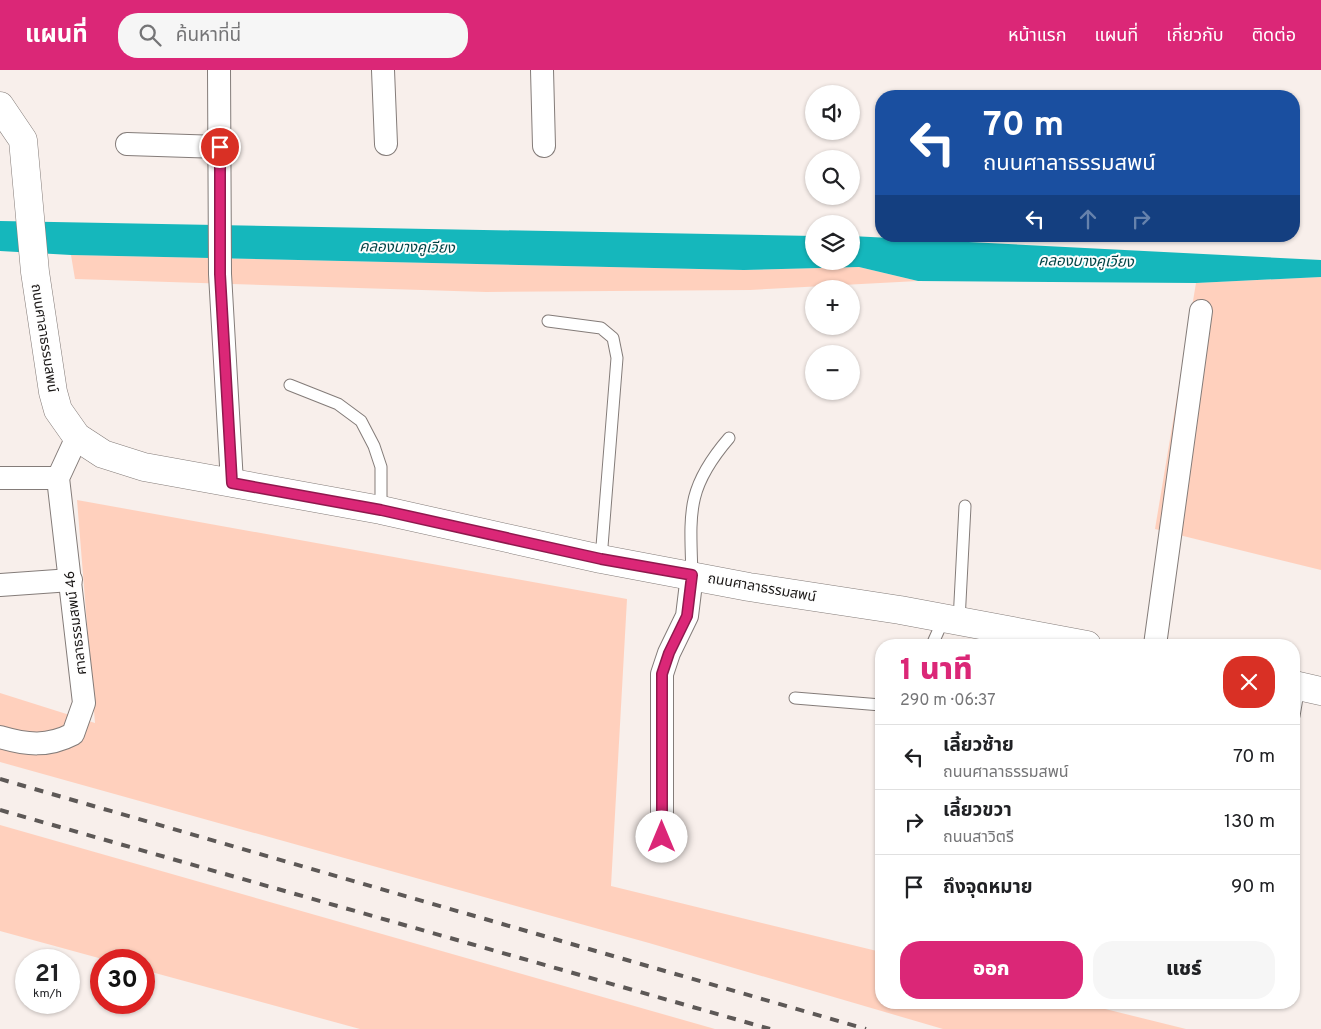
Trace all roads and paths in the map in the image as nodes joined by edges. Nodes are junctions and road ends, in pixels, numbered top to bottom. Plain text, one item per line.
1 (219, 70) edge
2 (383, 70) edge
3 (542, 70) edge
4 (0, 106) edge
5 (127, 144) dead end
6 (386, 144) dead end
7 (544, 146) dead end
8 (220, 147) junction
9 (1201, 311) dead end
10 (548, 321) dead end
11 (290, 385) dead end
12 (77, 437) junction
13 (729, 438) dead end
14 (0, 478) edge
15 (58, 478) junction
16 (232, 483) junction
17 (965, 506) dead end
18 (381, 510) junction
19 (601, 559) junction
20 (692, 575) junction
21 (71, 580) junction
22 (0, 586) edge
23 (951, 619) junction
24 (1003, 637) edge
25 (936, 639) edge
26 (1024, 639) edge
27 (1155, 639) edge
28 (1305, 687) edge
29 (795, 698) dead end
30 (1300, 700) edge
31 (875, 705) edge
32 (0, 737) edge
33 (662, 837) dead end

1 - 8 street
2 - 6 street
3 - 7 street
4 - 12 street, ถนนศาลาธรรมสพน์
5 - 8 street
8 - 16 street
9 - 27 street
10 - 19 lane
11 - 18 lane
12 - 15 street
12 - 16 street, ถนนศาลาธรรมสพน์
13 - 20 lane
14 - 15 street
15 - 21 street, ศาลาธรรมสพน์ 46
16 - 18 street, ถนนศาลาธรรมสพน์
17 - 23 lane
18 - 19 street, ถนนศาลาธรรมสพน์
19 - 20 street, ถนนศาลาธรรมสพน์
20 - 23 street, ถนนศาลาธรรมสพน์
20 - 33 street
21 - 22 street
21 - 32 street, ศาลาธรรมสพน์ 46
23 - 24 street, ถนนศาลาธรรมสพน์
23 - 25 lane
24 - 26 street, ถนนศาลาธรรมสพน์
28 - 30 lane
29 - 31 lane

